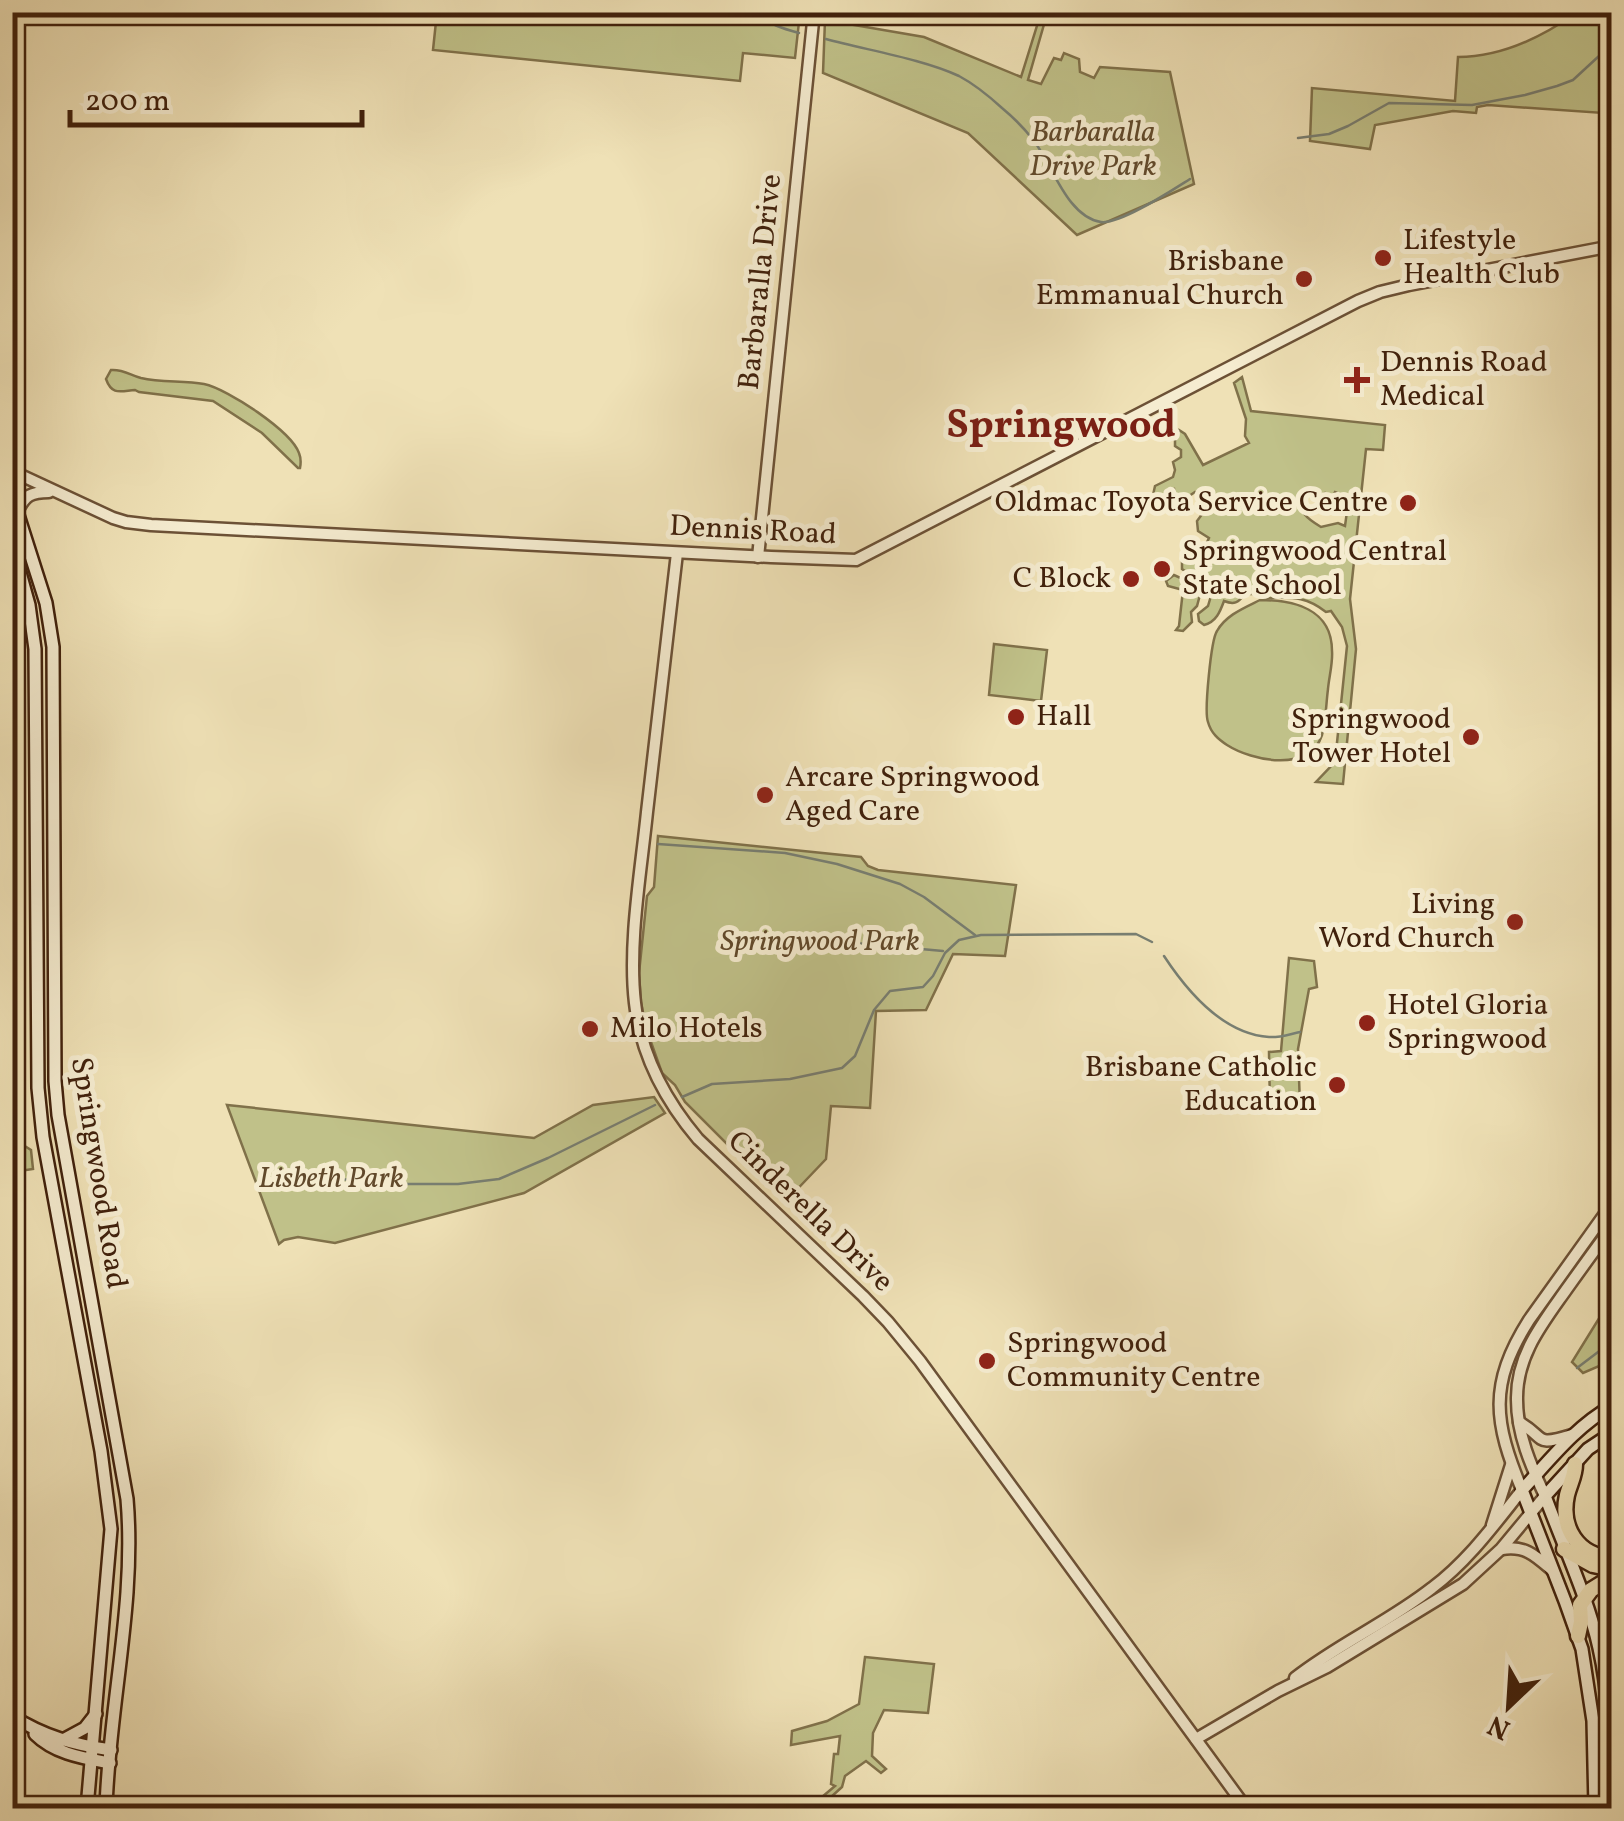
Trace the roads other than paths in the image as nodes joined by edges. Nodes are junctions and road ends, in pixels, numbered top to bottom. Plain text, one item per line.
1 (814, 12) edge
2 (1612, 246) edge
3 (12, 455) edge
4 (13, 473) edge
5 (12, 486) edge
6 (55, 492) junction
7 (17, 512) junction
8 (12, 544) edge
9 (677, 552) junction
10 (758, 556) junction
11 (1612, 1204) edge
12 (1612, 1227) edge
13 (1612, 1406) edge
14 (1519, 1422) junction
15 (1612, 1433) edge
16 (1572, 1435) junction
17 (1512, 1464) junction
18 (1575, 1464) junction
19 (1535, 1476) junction
20 (1522, 1490) junction
21 (1545, 1496) junction
22 (1532, 1512) junction
23 (1492, 1527) junction
24 (1564, 1549) junction
25 (1501, 1550) junction
26 (1612, 1558) edge
27 (1612, 1569) edge
28 (1554, 1572) junction
29 (1612, 1577) edge
30 (1583, 1599) junction
31 (1578, 1636) junction
32 (1278, 1692) junction
33 (96, 1714) junction
34 (12, 1716) edge
35 (29, 1727) junction
36 (1196, 1739) junction
37 (61, 1741) junction
38 (92, 1754) junction
39 (111, 1756) junction
40 (87, 1808) edge
41 (106, 1808) edge
42 (1246, 1808) edge
43 (1595, 1808) edge
44 (1611, 1808) edge

1 - 10 street, Barbaralla Drive
2 - 10 street, Dennis Road
3 - 4 main road
4 - 6 street, Dennis Road
5 - 7 main road, Springwood Road
6 - 7 street
6 - 9 street, Dennis Road
7 - 39 main road, Springwood Road
8 - 33 main road, Springwood Road
9 - 10 street, Dennis Road
9 - 36 street, Cinderella Drive
11 - 17 street
12 - 14 street
13 - 16 main road
14 - 16 street
14 - 19 street
15 - 18 main road
16 - 19 main road
17 - 20 street
17 - 23 street
18 - 21 main road
18 - 26 highway
19 - 20 main road
19 - 21 street
20 - 22 main road
20 - 23 street
21 - 22 street
21 - 24 main road
22 - 25 street
22 - 28 main road
23 - 32 street
24 - 27 highway
24 - 30 main road
25 - 28 street
25 - 32 street
28 - 31 main road
29 - 30 highway
30 - 31 highway
30 - 44 main road
31 - 43 main road
32 - 36 street
33 - 37 main road
33 - 38 main road, Springwood Road
34 - 35 main road
35 - 37 main road
35 - 38 main road
36 - 42 street, Cinderella Drive
37 - 38 main road
38 - 39 main road
38 - 40 main road, Springwood Road
39 - 41 main road, Springwood Road

